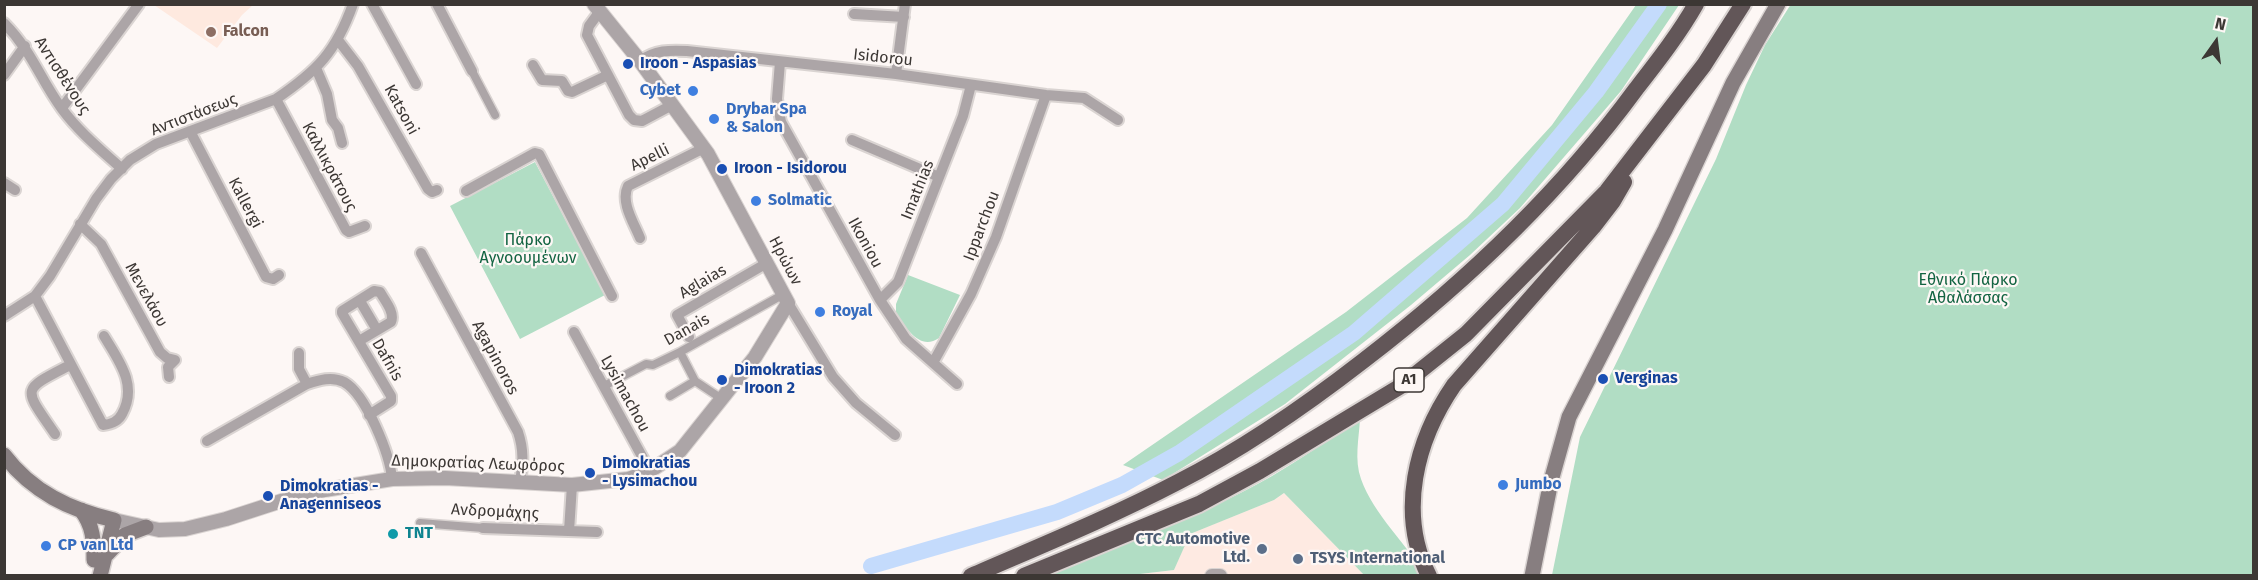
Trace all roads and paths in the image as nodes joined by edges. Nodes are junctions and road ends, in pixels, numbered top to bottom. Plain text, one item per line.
1 (139, 4) edge
2 (353, 4) edge
3 (372, 4) edge
4 (437, 4) edge
5 (905, 4) edge
6 (1696, 4) edge
7 (1743, 4) edge
8 (1778, 4) edge
9 (597, 8) edge
10 (854, 14) dead end
11 (904, 17) junction
12 (4, 23) edge
13 (338, 40) junction
14 (25, 46) junction
15 (640, 61) junction
16 (780, 62) junction
17 (533, 65) dead end
18 (316, 68) junction
19 (472, 71) joint
20 (896, 74) junction
21 (4, 75) edge
22 (608, 75) junction
23 (416, 84) dead end
24 (971, 84) junction
25 (1046, 95) junction
26 (276, 99) junction
27 (672, 105) junction
28 (62, 108) junction
29 (495, 116) dead end
30 (1118, 120) dead end
31 (1716, 123) junction
32 (190, 131) junction
33 (852, 141) dead end
34 (342, 143) dead end
35 (704, 148) junction
36 (1639, 152) junction
37 (122, 169) junction
38 (939, 177) junction
39 (4, 183) edge
40 (15, 190) dead end
41 (437, 190) dead end
42 (466, 191) dead end
43 (80, 224) junction
44 (365, 226) dead end
45 (640, 238) dead end
46 (421, 253) dead end
47 (768, 263) junction
48 (279, 275) dead end
49 (35, 296) junction
50 (612, 296) dead end
51 (786, 299) junction
52 (880, 300) junction
53 (360, 301) junction
54 (4, 316) edge
55 (377, 330) junction
56 (574, 332) dead end
57 (104, 336) dead end
58 (689, 337) dead end
59 (359, 341) junction
60 (680, 352) junction
61 (298, 353) dead end
62 (933, 362) junction
63 (70, 365) junction
64 (169, 377) dead end
65 (695, 381) junction
66 (307, 384) junction
67 (957, 384) dead end
68 (604, 386) junction
69 (670, 396) dead end
70 (722, 399) junction
71 (369, 415) junction
72 (55, 434) dead end
73 (895, 435) dead end
74 (207, 441) dead end
75 (4, 455) edge
76 (650, 471) junction
77 (392, 478) junction
78 (520, 482) junction
79 (572, 485) junction
80 (81, 510) junction
81 (110, 519) junction
82 (420, 523) dead end
83 (146, 527) junction
84 (483, 528) joint
85 (569, 531) junction
86 (597, 532) dead end
87 (100, 558) junction
88 (998, 564) junction
89 (90, 576) edge
90 (100, 576) edge
91 (961, 576) edge
92 (971, 576) edge
93 (1024, 576) edge
94 (1212, 576) edge
95 (1220, 576) edge
96 (1430, 576) edge
97 (1532, 576) edge
98 (1541, 576) edge

1 - 28 street
2 - 13 street, Αντιστάσεως
3 - 23 street
4 - 19 street
5 - 11 street
6 - 88 highway, A1
7 - 36 highway, A1
8 - 31 main road
9 - 15 street, Ηρώων
9 - 22 street
10 - 11 street
11 - 20 street
12 - 14 street, Αντισθένους
13 - 18 street, Αντιστάσεως
13 - 41 street, Katsoni
14 - 21 street
14 - 28 street, Αντισθένους
15 - 16 street, Isidorou
15 - 27 street, Ηρώων
16 - 20 street, Isidorou
16 - 52 street, Ikoniou
17 - 22 street
18 - 26 street, Αντιστάσεως
18 - 34 street
19 - 29 street
20 - 24 street, Isidorou
22 - 27 street
24 - 25 street, Isidorou
24 - 38 street, Imathias
25 - 30 street, Isidorou
25 - 62 street, Ipparchou
26 - 32 street, Αντιστάσεως
26 - 44 street, Καλλικράτους
27 - 35 street, Ηρώων
28 - 37 street, Αντισθένους
31 - 97 main road
31 - 98 main road
32 - 37 street, Αντιστάσεως
32 - 48 street, Kallergi
33 - 38 street
35 - 45 street, Apelli
35 - 47 street, Ηρώων
36 - 93 highway, A1
36 - 96 highway
37 - 43 street, Αντιστάσεως
38 - 52 street, Imathias
39 - 40 street
42 - 50 street
43 - 49 street, Αντιστάσεως
43 - 64 street, Μενελάου
46 - 78 street, Agapinoros
47 - 51 street, Ηρώων
47 - 58 street, Aglaias
49 - 54 street, Αντιστάσεως
49 - 63 street
51 - 60 street, Danais
51 - 70 street, Δημοκρατίας Λεωφόρος
51 - 73 street, Ηρώων
52 - 62 street, Ikoniou
53 - 55 street
53 - 55 street
53 - 59 street, Dafnis
55 - 59 street
56 - 68 street, Lysimachou
57 - 63 street
59 - 71 street, Dafnis
60 - 65 street
60 - 68 street, Danais
61 - 66 street
62 - 67 street, Ikoniou
63 - 72 street
65 - 69 street
65 - 70 street
66 - 71 street
66 - 74 street
68 - 76 street, Lysimachou
70 - 76 street, Δημοκρατίας Λεωφόρος
71 - 77 street
75 - 80 main road, Δημοκρατίας Λεωφόρος
76 - 79 street, Δημοκρατίας Λεωφόρος
77 - 78 street, Δημοκρατίας Λεωφόρος
77 - 83 street, Δημοκρατίας Λεωφόρος
78 - 79 street, Δημοκρατίας Λεωφόρος
79 - 85 street
80 - 81 main road, Δημοκρατίας Λεωφόρος
80 - 87 main road
81 - 83 street, Δημοκρατίας Λεωφόρος
81 - 87 main road
82 - 84 street, Ανδρομάχης
83 - 87 main road
84 - 85 street, Ανδρομάχης
85 - 86 street, Ανδρομάχης
87 - 89 main road
87 - 90 main road
88 - 91 highway
88 - 92 highway, A1
94 - 95 street

